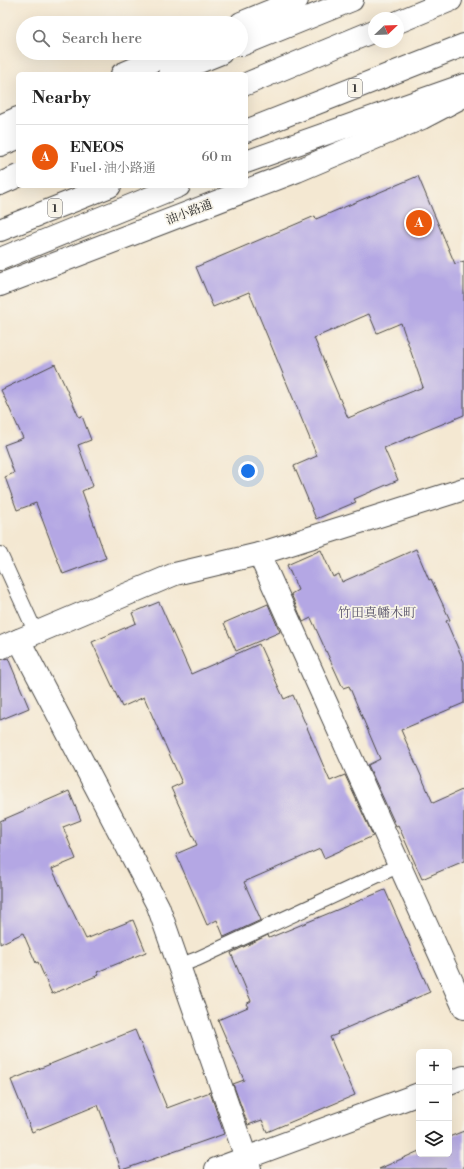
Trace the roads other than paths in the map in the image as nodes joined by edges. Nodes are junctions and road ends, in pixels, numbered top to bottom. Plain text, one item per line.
1 (297, 0) edge
2 (352, 0) edge
3 (451, 0) edge
4 (248, 20) edge
5 (404, 20) edge
6 (368, 33) edge
7 (248, 42) edge
8 (464, 45) edge
9 (155, 60) edge
10 (204, 60) edge
11 (127, 72) edge
12 (174, 72) edge
13 (248, 83) edge
14 (464, 85) edge
15 (464, 96) edge
16 (16, 119) edge
17 (0, 126) edge
18 (248, 130) edge
19 (16, 139) edge
20 (0, 145) edge
21 (248, 161) edge
22 (16, 177) edge
23 (0, 184) edge
24 (105, 188) edge
25 (174, 188) edge
26 (0, 230) edge
27 (0, 259) edge
28 (0, 285) edge
29 (464, 489) edge
30 (0, 554) edge
31 (258, 554) junction
32 (18, 640) edge
33 (400, 866) junction
34 (178, 966) junction
35 (464, 1008) edge
36 (464, 1077) edge
37 (452, 1082) edge
38 (416, 1095) edge
39 (247, 1164) edge
40 (216, 1169) edge

1 - 4 main road
2 - 7 main road
3 - 5 main road
6 - 13 main road
8 - 18 main road, 1
9 - 11 main road
10 - 12 main road
14 - 21 main road
15 - 28 main road, 油小路通
16 - 17 main road
19 - 20 main road
22 - 23 main road
24 - 26 main road, 1
25 - 27 main road
29 - 31 main road
30 - 32 lane
31 - 32 main road
31 - 33 main road
32 - 34 main road
33 - 34 lane
33 - 35 main road
34 - 39 main road
36 - 37 main road
38 - 39 main road
39 - 40 main road

